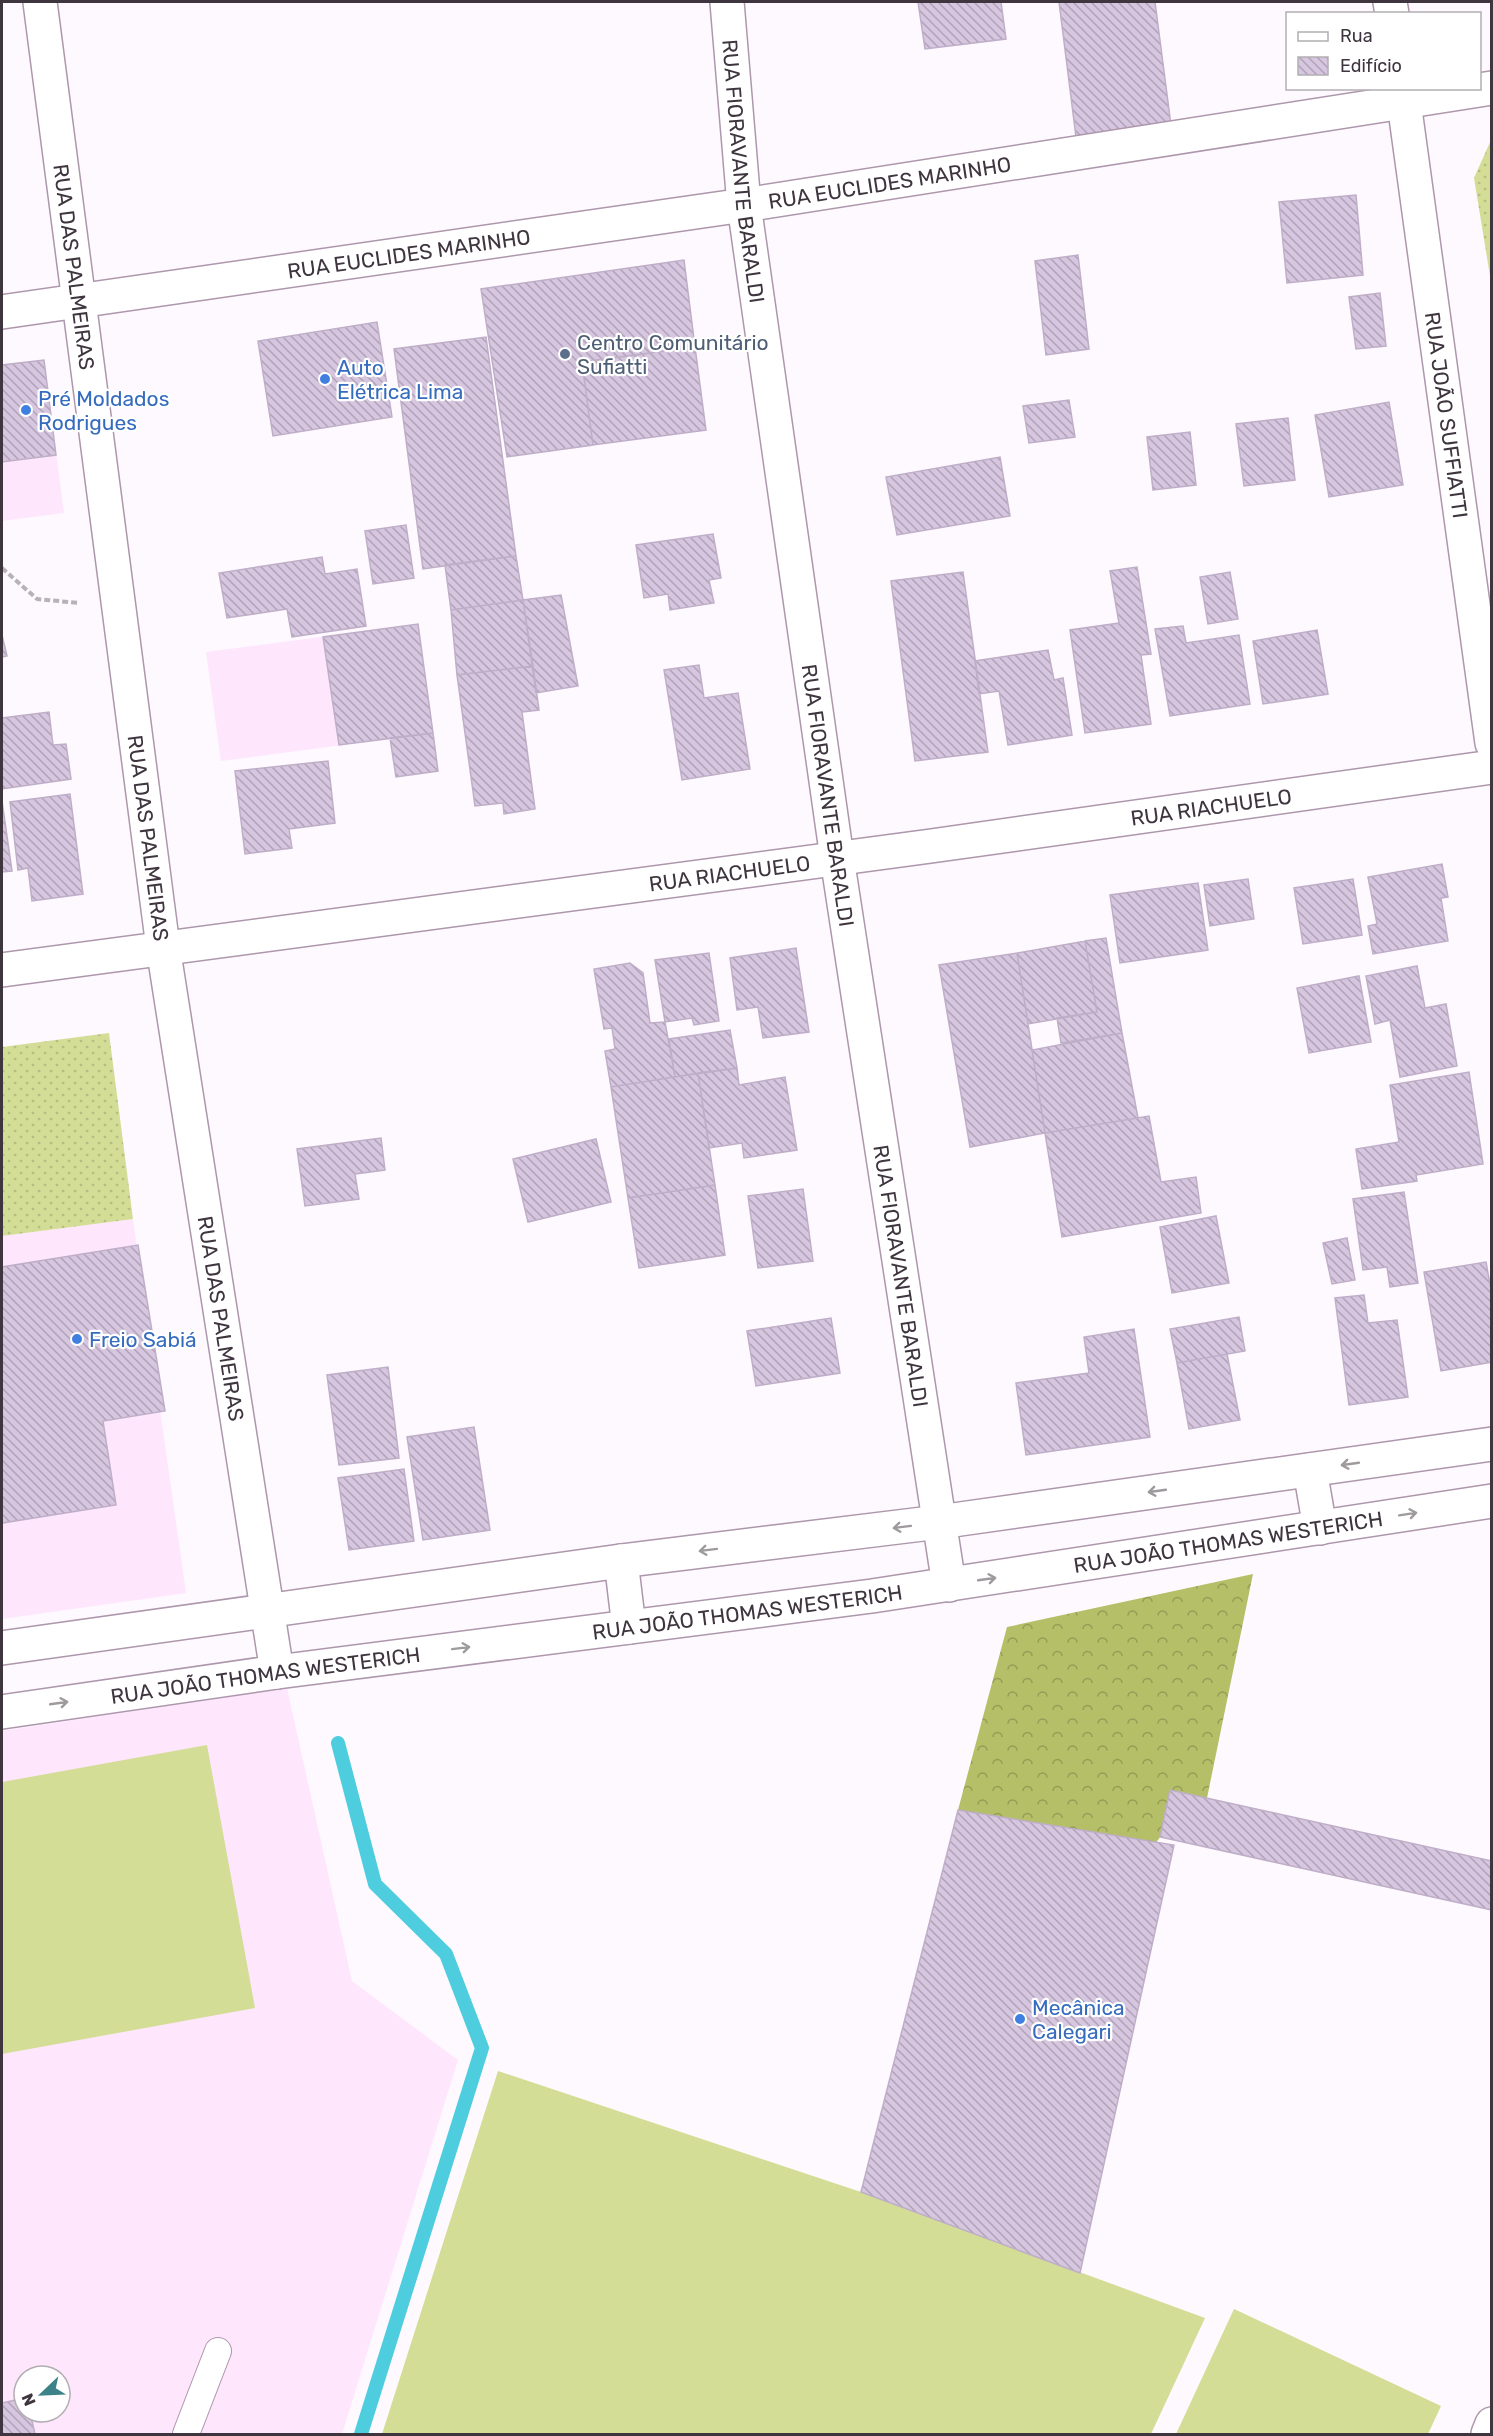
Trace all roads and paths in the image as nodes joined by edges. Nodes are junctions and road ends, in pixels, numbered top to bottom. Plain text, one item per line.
1 (40, 2) edge
2 (727, 2) edge
3 (1466, 90) edge
4 (1403, 95) edge
5 (744, 205) junction
6 (80, 302) junction
7 (2, 312) edge
8 (2, 568) edge
9 (119, 607) junction
10 (1491, 742) edge
11 (1491, 766) edge
12 (837, 858) junction
13 (163, 947) junction
14 (2, 970) edge
15 (1491, 1444) edge
16 (1310, 1470) junction
17 (1491, 1501) edge
18 (939, 1522) junction
19 (1320, 1528) junction
20 (621, 1561) junction
21 (949, 1585) junction
22 (267, 1610) junction
23 (629, 1627) junction
24 (2, 1648) edge
25 (277, 1672) junction
26 (2, 1712) edge
27 (218, 2351) dead end
28 (1491, 2424) edge
29 (186, 2434) edge
30 (1488, 2434) edge

1 - 6 street, RUA DAS PALMEIRAS
2 - 5 street, RUA FIORAVANTE BARALDI
3 - 4 street, RUA EUCLIDES MARINHO
4 - 5 street, RUA EUCLIDES MARINHO
4 - 10 street, RUA JOÃO SUFFIATTI
5 - 6 street, RUA EUCLIDES MARINHO
5 - 12 street, RUA FIORAVANTE BARALDI
6 - 7 street, RUA EUCLIDES MARINHO
6 - 9 street, RUA DAS PALMEIRAS
8 - 9 path
9 - 13 street, RUA DAS PALMEIRAS
11 - 12 street, RUA RIACHUELO
12 - 13 street, RUA RIACHUELO
12 - 18 street, RUA FIORAVANTE BARALDI
13 - 14 street, RUA RIACHUELO
13 - 22 street, RUA DAS PALMEIRAS
15 -> 16 street
16 -> 18 street
16 - 19 street
19 -> 17 street, RUA JOÃO THOMAS WESTERICH
18 -> 20 street
18 - 21 street, RUA FIORAVANTE BARALDI
21 -> 19 street, RUA JOÃO THOMAS WESTERICH
20 - 22 street
20 - 23 street
21 - 23 street, RUA JOÃO THOMAS WESTERICH
22 - 24 street
22 - 25 street, RUA DAS PALMEIRAS
25 -> 23 street, RUA JOÃO THOMAS WESTERICH
26 -> 25 street, RUA JOÃO THOMAS WESTERICH
27 - 29 lane
28 - 30 street

